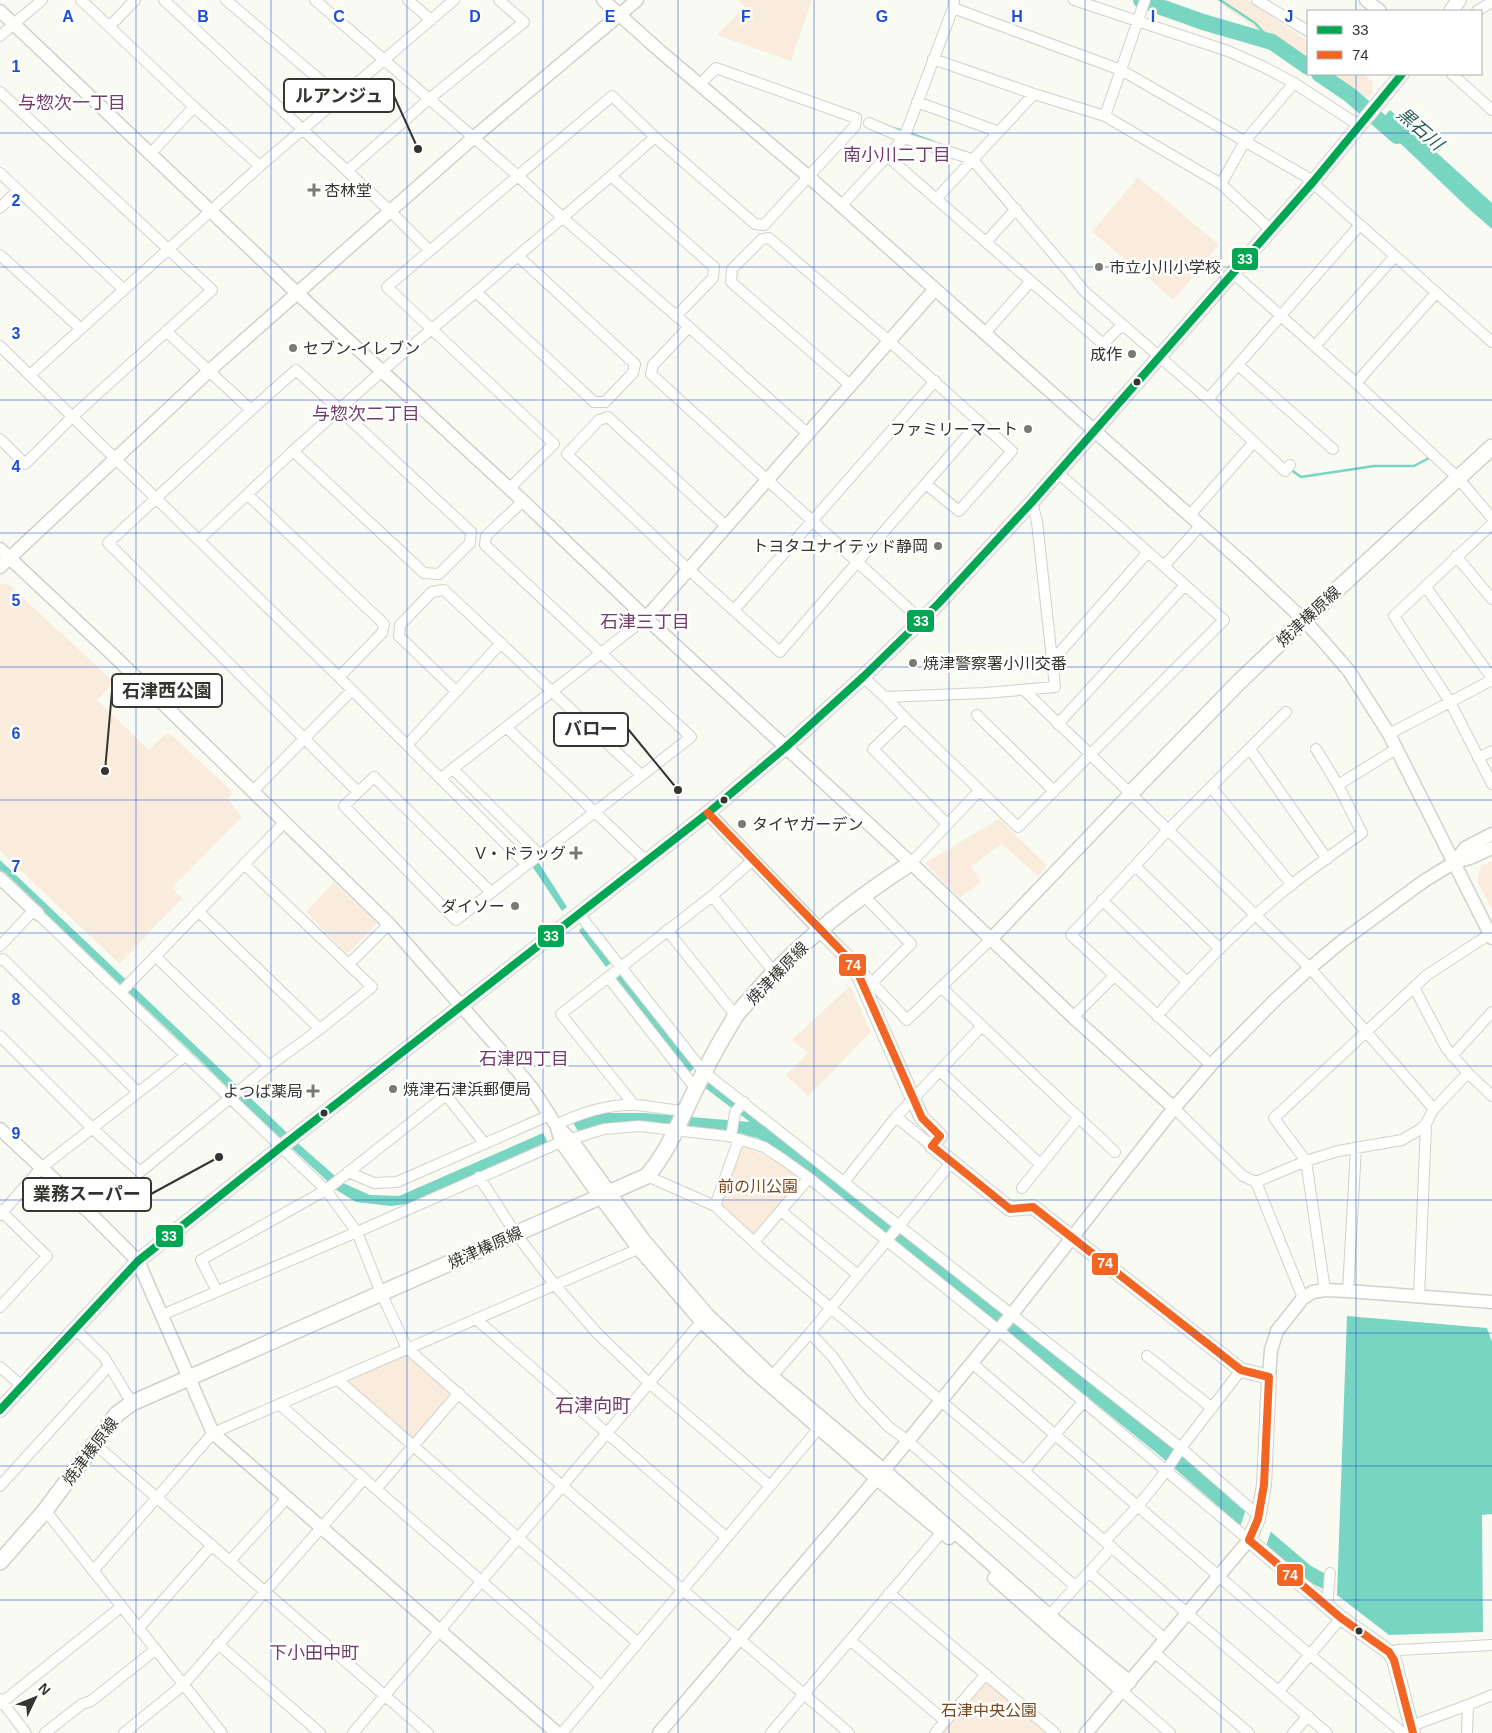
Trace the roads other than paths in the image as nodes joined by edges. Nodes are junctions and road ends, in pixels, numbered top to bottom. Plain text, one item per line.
1 (42, 0) edge
2 (81, 0) edge
3 (135, 0) edge
4 (164, 0) edge
5 (226, 0) edge
6 (315, 0) edge
7 (408, 0) edge
8 (454, 0) edge
9 (499, 0) edge
10 (603, 0) edge
11 (637, 0) edge
12 (1074, 0) edge
13 (1257, 0) edge
14 (1366, 0) edge
15 (1144, 3) edge
16 (953, 4) edge
17 (1378, 10) edge
18 (0, 11) edge
19 (620, 15) junction
20 (431, 20) junction
21 (1138, 22) junction
22 (14, 24) junction
23 (110, 26) junction
24 (1307, 30) edge
25 (0, 36) edge
26 (933, 58) junction
27 (384, 60) junction
28 (1121, 70) junction
29 (1401, 75) edge
30 (1453, 75) edge
31 (1294, 83) junction
32 (699, 85) junction
33 (1034, 94) junction
34 (340, 97) junction
35 (2, 99) edge
36 (429, 99) junction
37 (917, 102) junction
38 (194, 107) junction
39 (1492, 110) edge
40 (1104, 116) junction
41 (1363, 121) junction
42 (870, 123) dead end
43 (302, 130) junction
44 (999, 132) junction
45 (655, 137) junction
46 (473, 138) junction
47 (904, 138) junction
48 (1245, 141) junction
49 (151, 153) junction
50 (887, 156) junction
51 (972, 160) junction
52 (260, 166) junction
53 (347, 171) junction
54 (0, 173) edge
55 (518, 176) junction
56 (612, 176) junction
57 (809, 177) junction
58 (1313, 182) junction
59 (1220, 184) junction
60 (18, 190) junction
61 (936, 199) junction
62 (841, 206) junction
63 (0, 208) edge
64 (1016, 209) junction
65 (210, 211) junction
66 (390, 211) junction
67 (562, 217) junction
68 (1360, 225) junction
69 (1271, 230) junction
70 (986, 242) junction
71 (168, 248) junction
72 (430, 251) junction
73 (0, 255) edge
74 (518, 256) junction
75 (1395, 256) junction
76 (1233, 273) junction
77 (1030, 282) junction
78 (934, 289) junction
79 (124, 290) junction
80 (476, 292) junction
81 (297, 293) junction
82 (1436, 293) junction
83 (1280, 315) junction
84 (676, 316) junction
85 (1122, 326) junction
86 (688, 327) junction
87 (433, 328) junction
88 (81, 329) junction
89 (166, 331) junction
90 (985, 333) junction
91 (889, 341) junction
92 (1492, 342) edge
93 (0, 346) edge
94 (1315, 346) junction
95 (1159, 357) junction
96 (1238, 365) junction
97 (209, 371) junction
98 (382, 371) junction
99 (30, 375) junction
100 (935, 382) junction
101 (1356, 383) junction
102 (850, 385) junction
103 (1208, 399) junction
104 (251, 410) junction
105 (340, 410) junction
106 (72, 417) junction
107 (979, 422) junction
108 (1095, 431) junction
109 (808, 434) junction
110 (0, 440) edge
111 (1254, 442) junction
112 (1492, 447) edge
113 (1333, 449) dead end
114 (293, 451) junction
115 (116, 459) junction
116 (1288, 467) dead end
117 (1058, 473) junction
118 (1458, 478) junction
119 (767, 481) junction
120 (926, 484) junction
121 (509, 489) junction
122 (248, 495) junction
123 (156, 499) junction
124 (522, 501) junction
125 (1032, 502) junction
126 (1190, 515) junction
127 (1492, 518) edge
128 (812, 520) junction
129 (1492, 524) edge
130 (726, 526) junction
131 (1201, 526) junction
132 (199, 540) junction
133 (0, 549) edge
134 (1148, 552) junction
135 (1456, 556) junction
136 (857, 561) junction
137 (5, 562) edge
138 (1164, 566) junction
139 (688, 569) junction
140 (1185, 585) junction
141 (1425, 586) junction
142 (1492, 599) edge
143 (734, 610) junction
144 (646, 618) junction
145 (921, 620) junction
146 (1304, 620) junction
147 (501, 643) junction
148 (602, 652) junction
149 (1053, 660) junction
150 (338, 677) junction
151 (863, 677) junction
152 (1492, 679) edge
153 (352, 690) junction
154 (1024, 690) junction
155 (456, 691) junction
156 (552, 691) junction
157 (885, 697) junction
158 (1450, 702) junction
159 (1286, 712) dead end
160 (977, 715) dead end
161 (904, 718) junction
162 (1058, 724) junction
163 (506, 727) junction
164 (1389, 734) junction
165 (304, 739) junction
166 (407, 745) junction
167 (786, 747) junction
168 (1250, 749) junction
169 (1316, 749) dead end
170 (1396, 749) junction
171 (1492, 751) edge
172 (1091, 755) junction
173 (1478, 758) junction
174 (453, 769) junction
175 (641, 775) junction
176 (440, 778) junction
177 (1492, 784) edge
178 (1338, 785) junction
179 (1211, 787) junction
180 (253, 791) junction
181 (979, 791) junction
182 (1054, 791) junction
183 (358, 792) junction
184 (1131, 793) junction
185 (595, 812) junction
186 (708, 813) junction
187 (285, 822) junction
188 (947, 824) junction
189 (1168, 830) junction
190 (1492, 834) edge
191 (1492, 848) edge
192 (540, 855) junction
193 (1327, 859) junction
194 (753, 860) junction
195 (646, 861) junction
196 (1454, 862) junction
197 (911, 863) junction
198 (244, 864) junction
199 (527, 865) junction
200 (1135, 866) junction
201 (0, 878) edge
202 (1292, 885) junction
203 (491, 892) junction
204 (712, 896) junction
205 (864, 896) junction
206 (1102, 900) junction
207 (198, 911) junction
208 (36, 912) junction
209 (579, 914) junction
210 (1256, 915) junction
211 (389, 924) junction
212 (667, 930) junction
213 (820, 930) junction
214 (1491, 936) edge
215 (991, 939) junction
216 (0, 946) edge
217 (1220, 949) junction
218 (156, 956) junction
219 (849, 959) junction
220 (0, 960) edge
221 (349, 964) junction
222 (620, 967) junction
223 (1310, 968) junction
224 (774, 972) junction
225 (1114, 976) junction
226 (608, 977) junction
227 (1187, 982) junction
228 (872, 983) junction
229 (941, 987) junction
230 (1414, 987) junction
231 (121, 991) junction
232 (461, 1006) junction
233 (1492, 1012) edge
234 (736, 1016) junction
235 (1157, 1016) junction
236 (1073, 1017) junction
237 (981, 1027) junction
238 (320, 1029) junction
239 (1366, 1031) junction
240 (0, 1036) edge
241 (185, 1056) junction
242 (1452, 1056) junction
243 (1211, 1065) junction
244 (269, 1066) junction
245 (940, 1071) junction
246 (1468, 1073) junction
247 (701, 1079) junction
248 (138, 1092) junction
249 (1492, 1096) edge
250 (232, 1098) junction
251 (913, 1100) junction
252 (634, 1105) junction
253 (1174, 1108) junction
254 (739, 1109) junction
255 (1434, 1109) junction
256 (896, 1117) junction
257 (1079, 1117) junction
258 (553, 1120) junction
259 (680, 1121) junction
260 (1426, 1124) junction
261 (0, 1129) edge
262 (93, 1129) junction
263 (734, 1137) junction
264 (566, 1141) junction
265 (286, 1142) junction
266 (485, 1144) junction
267 (932, 1146) junction
268 (1356, 1148) junction
269 (1114, 1152) dead end
270 (1306, 1161) junction
271 (952, 1162) junction
272 (1040, 1164) junction
273 (41, 1168) junction
274 (348, 1172) junction
275 (647, 1176) junction
276 (479, 1177) junction
277 (809, 1178) junction
278 (844, 1182) junction
279 (1256, 1182) junction
280 (1022, 1188) dead end
281 (328, 1189) junction
282 (604, 1195) junction
283 (716, 1206) junction
284 (781, 1211) junction
285 (1, 1212) edge
286 (899, 1226) junction
287 (357, 1232) junction
288 (516, 1234) junction
289 (1072, 1238) junction
290 (887, 1241) junction
291 (754, 1242) junction
292 (638, 1248) junction
293 (138, 1261) junction
294 (858, 1275) junction
295 (555, 1285) junction
296 (1325, 1290) junction
297 (1348, 1291) junction
298 (217, 1292) junction
299 (381, 1293) junction
300 (1419, 1297) junction
301 (1492, 1297) edge
302 (1303, 1298) junction
303 (1492, 1302) edge
304 (0, 1307) edge
305 (831, 1307) junction
306 (1012, 1314) junction
307 (162, 1315) junction
308 (704, 1317) junction
309 (476, 1319) junction
310 (74, 1328) junction
311 (998, 1330) junction
312 (810, 1333) junction
313 (407, 1348) junction
314 (1147, 1356) dead end
315 (972, 1363) junction
316 (109, 1366) junction
317 (0, 1367) edge
318 (1241, 1370) junction
319 (189, 1376) junction
320 (1269, 1377) junction
321 (337, 1379) junction
322 (769, 1379) junction
323 (648, 1382) junction
324 (22, 1386) junction
325 (459, 1394) junction
326 (941, 1400) junction
327 (1084, 1401) junction
328 (132, 1403) junction
329 (279, 1404) junction
330 (1212, 1408) junction
331 (0, 1410) edge
332 (819, 1428) junction
333 (606, 1433) junction
334 (213, 1434) junction
335 (1054, 1434) junction
336 (908, 1441) junction
337 (96, 1444) junction
338 (413, 1446) junction
339 (1181, 1448) junction
340 (1167, 1470) junction
341 (1024, 1471) junction
342 (881, 1474) junction
343 (364, 1479) junction
344 (561, 1485) junction
345 (0, 1486) edge
346 (770, 1486) junction
347 (376, 1489) junction
348 (157, 1496) junction
349 (287, 1498) junction
350 (1138, 1506) junction
351 (45, 1510) junction
352 (1258, 1518) junction
353 (322, 1528) junction
354 (942, 1532) junction
355 (726, 1537) junction
356 (517, 1538) junction
357 (1250, 1539) junction
358 (1108, 1544) junction
359 (212, 1545) junction
360 (230, 1561) junction
361 (0, 1562) edge
362 (93, 1571) junction
363 (1089, 1572) junction
364 (1330, 1573) dead end
365 (1220, 1576) junction
366 (481, 1581) junction
367 (1075, 1586) junction
368 (682, 1590) junction
369 (265, 1591) junction
370 (889, 1593) junction
371 (1328, 1599) junction
372 (121, 1607) junction
373 (1188, 1614) junction
374 (1046, 1618) junction
375 (1341, 1618) junction
376 (138, 1628) junction
377 (438, 1630) junction
378 (739, 1639) junction
379 (850, 1640) junction
380 (1166, 1640) junction
381 (638, 1643) junction
382 (218, 1644) junction
383 (1492, 1645) edge
384 (155, 1650) junction
385 (1389, 1652) junction
386 (1155, 1653) junction
387 (1310, 1655) junction
388 (986, 1674) junction
389 (183, 1684) junction
390 (601, 1686) junction
391 (1126, 1686) junction
392 (1279, 1691) junction
393 (804, 1694) junction
394 (384, 1695) junction
395 (1492, 1695) edge
396 (1, 1702) edge
397 (1468, 1705) junction
398 (1308, 1716) junction
399 (945, 1722) junction
400 (1409, 1731) edge
401 (26, 1733) edge
402 (45, 1733) edge
403 (124, 1733) edge
404 (222, 1733) edge
405 (320, 1733) edge
406 (353, 1733) edge
407 (428, 1733) edge
408 (557, 1733) edge
409 (562, 1733) edge
410 (659, 1733) edge
411 (772, 1733) edge
412 (848, 1733) edge
413 (935, 1733) edge
414 (1055, 1733) edge
415 (1086, 1733) edge
416 (1170, 1733) edge
417 (1248, 1733) edge
418 (1293, 1733) edge
419 (1327, 1733) edge
420 (1467, 1733) edge

1 - 22 street
2 - 23 street
3 - 23 street
4 - 43 street
5 - 34 street
6 - 27 street
7 - 20 street
8 - 20 street
9 - 36 street
10 - 19 street
11 - 19 street
12 - 21 street
13 - 24 street
14 - 17 street
15 - 21 street
16 - 26 street
16 - 28 street
18 - 22 street
19 - 32 street
19 - 46 street
20 - 27 street
21 - 28 street
21 - 31 street
22 - 25 street
22 - 49 street
23 - 38 street
26 - 33 street
26 - 37 street
27 - 34 street
27 - 36 street
28 - 40 street
28 - 48 street
29 - 41 main road
30 - 39 street
31 - 41 street
31 - 48 street
32 - 57 street
32 - 57 street
33 - 40 street
33 - 44 street
34 - 43 street
35 - 71 street
36 - 46 street
36 - 53 street
37 - 44 street
37 - 47 street
38 - 49 street
38 - 52 street
40 - 59 street
41 - 58 main road
42 - 47 street
43 - 52 street
43 - 53 street
44 - 51 street
45 - 55 street
45 - 56 street
45 - 57 street
46 - 55 street
46 - 66 street
47 - 50 street
47 - 51 street
48 - 58 street
48 - 59 street
49 - 65 street
50 - 61 street
50 - 62 street
51 - 61 street
51 - 64 street
52 - 65 street
53 - 66 street
54 - 60 street
55 - 67 street
55 - 72 street
56 - 67 street
56 - 84 street
57 - 62 street
58 - 68 street
58 - 69 main road
59 - 69 street
60 - 63 street
60 - 79 street
61 - 70 street
62 - 78 street
64 - 70 street
64 - 85 street
65 - 71 street
65 - 81 street
66 - 72 street
66 - 81 street
67 - 74 street
67 - 84 street
68 - 75 street
68 - 83 street
69 - 76 main road
70 - 77 street
71 - 79 street
71 - 89 street
72 - 87 street
73 - 88 street
74 - 80 street
74 - 80 street
75 - 82 street
75 - 94 street
76 - 83 street
76 - 95 main road
77 - 85 street
77 - 90 street
78 - 90 street
78 - 91 street
79 - 88 street
80 - 87 street
81 - 97 street
81 - 98 street
82 - 92 street
82 - 101 street
83 - 94 street
83 - 96 street
84 - 86 street
85 - 95 street
86 - 109 street
86 - 119 street
87 - 98 street
87 - 121 street
88 - 99 street
89 - 97 street
89 - 106 street
90 - 108 street
91 - 100 street
91 - 102 street
91 - 102 street
93 - 99 street
94 - 101 street
95 - 103 street
95 - 108 main road
96 - 103 street
96 - 113 street
97 - 104 street
97 - 115 street
98 - 105 street
98 - 121 street
99 - 106 street
100 - 107 street
100 - 128 street
101 - 118 street
102 - 109 street
103 - 111 street
104 - 105 street
104 - 123 street
105 - 114 street
105 - 114 street
106 - 110 street
106 - 115 street
107 - 120 street
107 - 120 street
108 - 117 main road
108 - 126 street
109 - 119 street
111 - 116 street
111 - 126 street
112 - 118 main road, 焼津榛原線
114 - 122 street
115 - 123 street
115 - 137 street
117 - 125 main road
117 - 134 street
118 - 127 street
118 - 146 main road, 焼津榛原線
119 - 128 street
119 - 130 street
120 - 136 street
121 - 124 street
122 - 132 street
122 - 150 street
123 - 132 street
123 - 165 street
124 - 144 street
124 - 148 street
125 - 145 main road
125 - 149 street
126 - 131 street
128 - 136 street
128 - 143 street
129 - 135 street
130 - 139 street
130 - 139 street
131 - 138 street
131 - 146 street
132 - 150 street
133 - 137 street
134 - 138 street
134 - 149 street
135 - 141 street
135 - 142 street
136 - 143 street
136 - 145 street
137 - 180 street
138 - 140 street
139 - 143 street
139 - 144 street
140 - 162 street
140 - 172 street
141 - 152 street
141 - 158 street
144 - 148 street
144 - 167 street
145 - 151 main road
146 - 164 street
146 - 184 main road, 焼津榛原線
147 - 155 street
147 - 155 street
147 - 156 street
148 - 156 street
148 - 175 street
149 - 154 street
150 - 153 street
151 - 157 street
151 - 167 main road
152 - 158 street
153 - 165 street
153 - 166 street
154 - 157 street
154 - 162 street
155 - 166 street
156 - 163 street
156 - 175 street
157 - 161 street
158 - 164 street
158 - 173 street
159 - 168 street
160 - 182 street
161 - 181 street
161 - 188 street
162 - 172 street
163 - 174 street
163 - 185 street
164 - 170 street
165 - 180 street
165 - 183 street
166 - 176 street
167 - 186 main road
167 - 197 street
168 - 179 street
168 - 193 street
169 - 178 street
170 - 178 street
170 - 196 street
171 - 173 street
172 - 182 street
172 - 184 street
173 - 177 street
174 - 176 street
174 - 192 street
175 - 185 street
176 - 199 street
178 - 193 street
179 - 189 street
179 - 202 street
180 - 187 street
181 - 182 street
181 - 188 street
183 - 203 street
183 - 203 street
184 - 189 street
184 - 215 street
185 - 192 street
185 - 195 street
186 - 194 street
186 - 195 main road
187 - 198 street
187 - 211 street
188 - 197 street
189 - 200 street
189 - 210 street
190 - 196 street
191 - 196 street
192 - 199 street
193 - 202 street
194 - 204 street
194 - 213 street
195 - 209 main road
196 - 214 street
196 - 223 street
197 - 205 main road, 焼津榛原線
197 - 215 street
198 - 207 street
198 - 221 street
199 - 203 street
200 - 206 street
200 - 217 street
201 - 208 street
202 - 210 street
204 - 212 street
204 - 224 street
205 - 213 main road, 焼津榛原線
205 - 228 street
206 - 225 street
206 - 227 street
207 - 218 street
207 - 238 street
208 - 216 street
208 - 231 street
209 - 222 street
209 - 232 main road
210 - 217 street
210 - 223 street
211 - 221 street
211 - 232 street
212 - 222 street
212 - 234 street
213 - 219 main road
213 - 224 main road, 焼津榛原線
214 - 230 street
215 - 229 street
215 - 236 street
217 - 227 street
218 - 231 street
218 - 244 street
219 - 228 street
219 - 251 main road
220 - 248 street
221 - 238 street
222 - 226 street
222 - 247 street
223 - 239 street
223 - 243 street
224 - 234 main road, 焼津榛原線
225 - 235 street
225 - 236 street
226 - 247 street
226 - 252 street
227 - 235 street
228 - 229 street
229 - 237 street
230 - 239 street
230 - 242 street
231 - 241 street
232 - 258 street
232 - 265 main road
233 - 242 street
234 - 247 main road, 焼津榛原線
235 - 243 street
236 - 253 street
237 - 245 street
237 - 257 street
238 - 244 street
239 - 255 street
239 - 270 street
240 - 262 street
241 - 248 street
241 - 250 street
242 - 246 street
243 - 253 street
244 - 250 street
245 - 251 street
245 - 272 street
246 - 249 street
246 - 255 street
247 - 254 street
247 - 259 main road, 焼津榛原線
248 - 262 street
250 - 262 street
250 - 265 street
251 - 256 street
251 - 267 main road
252 - 258 street
252 - 259 street
253 - 279 street
253 - 289 street
254 - 263 street
254 - 278 street
255 - 260 street
256 - 267 street
256 - 278 street
257 - 269 street
257 - 272 street
258 - 264 street
258 - 266 street
259 - 263 street
259 - 264 street
259 - 275 main road, 焼津榛原線
260 - 268 street
260 - 300 street
261 - 273 street
262 - 273 street
263 - 277 street
263 - 283 street
264 - 276 street
264 - 282 street
265 - 281 street
265 - 293 main road
266 - 274 street
266 - 274 street
267 - 271 main road
268 - 270 street
268 - 297 street
270 - 279 street
270 - 296 street
271 - 286 street
271 - 289 main road
272 - 280 street
273 - 285 street
273 - 293 street
274 - 281 street
275 - 282 main road, 焼津榛原線
275 - 283 street
276 - 287 street
276 - 288 street
277 - 284 street
277 - 290 street
278 - 286 street
279 - 302 street
281 - 287 street
281 - 298 street
282 - 288 main road, 焼津榛原線
282 - 292 street
282 - 308 street
283 - 291 street
284 - 291 street
284 - 294 street
285 - 304 street
286 - 290 street
286 - 306 street
287 - 298 street
287 - 299 street
288 - 295 street
288 - 299 main road, 焼津榛原線
289 - 306 street
289 - 318 main road
290 - 294 street
290 - 311 street
291 - 305 street
292 - 295 street
292 - 308 street
293 - 307 street
293 - 310 main road
294 - 305 street
295 - 309 street
295 - 323 street
296 - 297 street
296 - 302 street
297 - 300 street
298 - 307 street
299 - 313 street
299 - 319 main road, 焼津榛原線
300 - 303 street
301 - 303 street
302 - 320 street
305 - 312 street
305 - 326 street
306 - 311 street
306 - 339 street
307 - 319 street
308 - 322 street
308 - 323 street
309 - 313 street
309 - 333 street
310 - 316 street
310 - 324 main road
311 - 315 street
311 - 327 street
312 - 322 street
312 - 336 street
313 - 321 street
313 - 325 street
314 - 330 street
315 - 326 street
315 - 335 street
316 - 328 street
316 - 345 street
317 - 324 street
318 - 320 main road
318 - 330 street
319 - 328 main road, 焼津榛原線
319 - 334 street
320 - 352 main road
321 - 329 street
321 - 338 street
322 - 332 street
322 - 342 street
323 - 333 street
323 - 346 street
324 - 331 main road
325 - 338 street
325 - 344 street
326 - 336 street
326 - 341 street
327 - 335 street
327 - 340 street
328 - 337 main road, 焼津榛原線
329 - 334 street
329 - 343 street
330 - 339 street
332 - 342 street
332 - 346 street
333 - 344 street
333 - 355 street
334 - 348 street
334 - 349 street
335 - 341 street
335 - 350 street
336 - 342 street
336 - 367 street
337 - 348 street
337 - 351 main road, 焼津榛原線
338 - 347 street
338 - 356 street
339 - 340 street
339 - 352 street
340 - 350 street
340 - 357 street
341 - 358 street
342 - 354 street
342 - 374 street
342 - 378 street
343 - 347 street
343 - 353 street
344 - 356 street
344 - 368 street
346 - 355 street
347 - 366 street
348 - 359 street
348 - 362 street
349 - 353 street
349 - 360 street
350 - 358 street
350 - 365 street
351 - 361 main road, 焼津榛原線
351 - 362 street
352 - 357 main road
353 - 369 street
353 - 377 street
354 - 370 street
354 - 374 street
355 - 368 street
356 - 366 street
356 - 381 street
357 - 365 street
357 - 371 main road
358 - 363 street
358 - 373 street
359 - 360 street
359 - 376 street
360 - 369 street
362 - 372 street
363 - 367 street
363 - 380 street
364 - 371 street
365 - 373 street
365 - 387 street
366 - 377 street
366 - 390 street
367 - 374 street
368 - 378 street
368 - 381 street
369 - 382 street
369 - 394 street
370 - 379 street
370 - 388 street
371 - 375 main road
372 - 376 street
372 - 396 street
373 - 380 street
373 - 392 street
374 - 391 street
375 - 385 main road
375 - 387 street
376 - 384 street
377 - 394 street
377 - 408 street
378 - 393 street
378 - 410 street
379 - 393 street
379 - 399 street
380 - 386 street
381 - 390 street
382 - 389 street
382 - 405 street
383 - 385 street
384 - 389 street
384 - 402 street
385 - 400 main road
386 - 391 street
386 - 417 street
387 - 392 street
387 - 400 street
388 - 399 street
388 - 414 street
389 - 403 street
389 - 404 street
390 - 409 street
391 - 415 street
391 - 416 street
392 - 398 street
393 - 411 street
393 - 412 street
394 - 406 street
394 - 407 street
395 - 397 street
396 - 401 street
397 - 400 street
397 - 420 street
398 - 418 street
398 - 419 street
399 - 413 street

